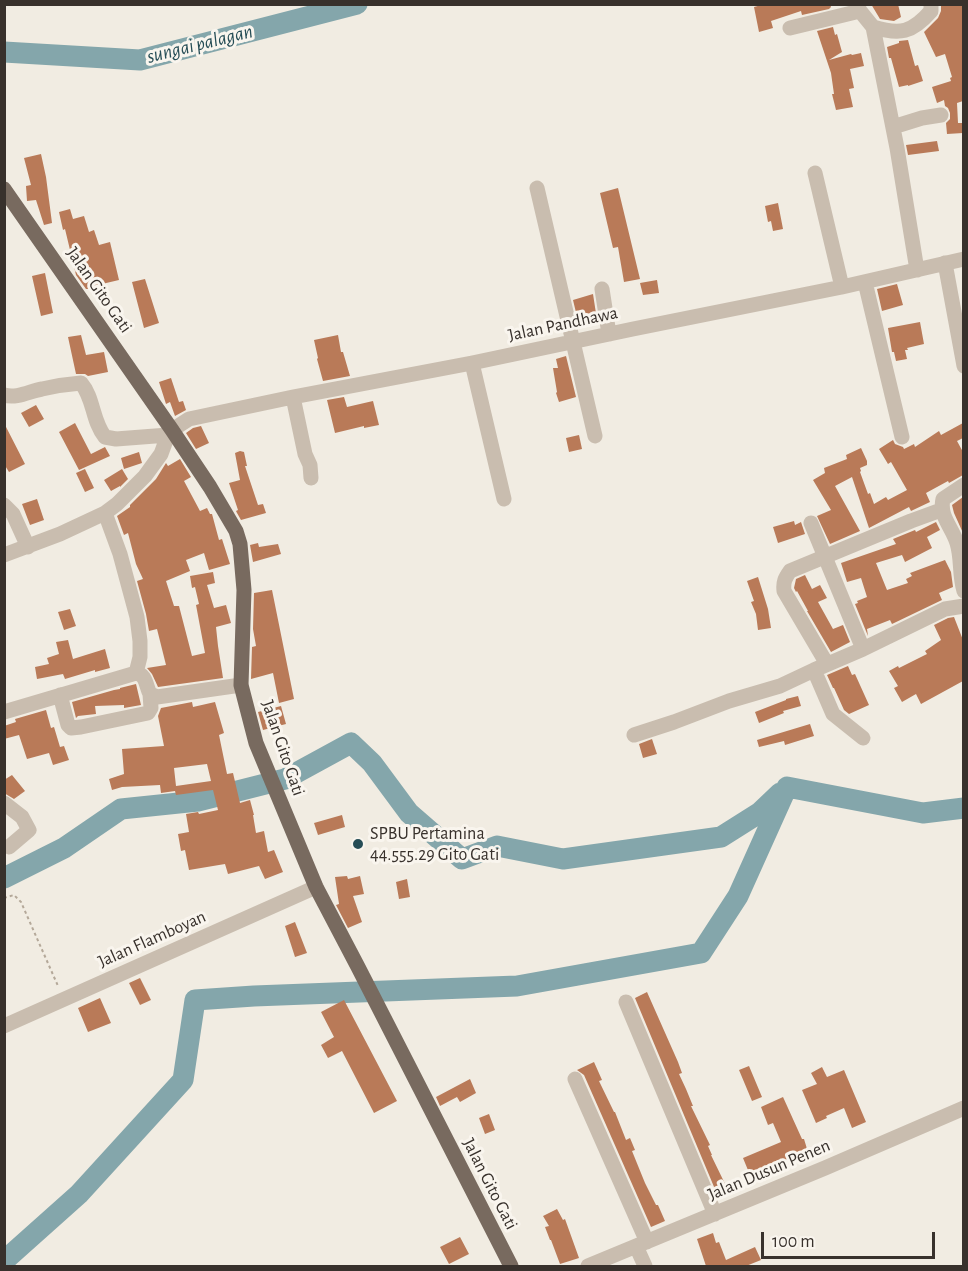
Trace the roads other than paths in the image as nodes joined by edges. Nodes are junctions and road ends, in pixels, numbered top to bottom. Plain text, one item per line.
1 (931, 4) edge
2 (858, 8) edge
3 (873, 27) junction
4 (790, 28) dead end
5 (941, 115) dead end
6 (893, 127) junction
7 (815, 173) dead end
8 (537, 188) dead end
9 (4, 189) edge
10 (963, 259) edge
11 (945, 263) junction
12 (916, 270) junction
13 (865, 282) junction
14 (842, 287) junction
15 (602, 289) dead end
16 (609, 334) junction
17 (573, 342) junction
18 (472, 363) junction
19 (963, 366) edge
20 (4, 395) edge
21 (293, 397) junction
22 (170, 433) junction
23 (595, 436) dead end
24 (902, 438) dead end
25 (311, 478) dead end
26 (963, 484) edge
27 (504, 499) dead end
28 (4, 505) edge
29 (942, 510) junction
30 (105, 513) junction
31 (811, 523) dead end
32 (28, 547) junction
33 (4, 555) edge
34 (824, 557) junction
35 (963, 591) edge
36 (963, 606) edge
37 (864, 649) junction
38 (820, 667) junction
39 (136, 673) junction
40 (241, 685) junction
41 (150, 694) junction
42 (60, 695) junction
43 (4, 712) edge
44 (634, 735) dead end
45 (863, 738) dead end
46 (4, 803) edge
47 (9, 847) dead end
48 (316, 887) junction
49 (626, 1002) dead end
50 (4, 1026) edge
51 (575, 1079) dead end
52 (963, 1108) edge
53 (715, 1214) junction
54 (641, 1244) junction
55 (511, 1266) edge
56 (588, 1266) edge
57 (645, 1266) edge

1 - 3 street
2 - 3 street
2 - 4 street
3 - 6 street
5 - 6 street
6 - 12 street
7 - 14 street
8 - 17 street
9 - 22 main road, Jalan Gito Gati
10 - 11 street, Jalan Pandhawa
11 - 12 street, Jalan Pandhawa
11 - 19 street
12 - 13 street, Jalan Pandhawa
13 - 14 street, Jalan Pandhawa
13 - 24 street
14 - 16 street, Jalan Pandhawa
15 - 16 street
16 - 17 street, Jalan Pandhawa
17 - 18 street, Jalan Pandhawa
17 - 23 street
18 - 21 street, Jalan Pandhawa
18 - 27 street
20 - 22 street
21 - 22 street, Jalan Pandhawa
21 - 25 street
22 - 30 street
22 - 40 main road, Jalan Gito Gati
26 - 29 street
28 - 32 street
29 - 34 street
29 - 35 street
30 - 32 street
30 - 39 street
31 - 34 street
32 - 33 street
34 - 37 street
34 - 38 street
36 - 37 street
37 - 38 street
38 - 44 street
38 - 45 street
39 - 41 street
39 - 42 street
40 - 41 street
40 - 48 main road, Jalan Gito Gati
41 - 42 street
42 - 43 street
46 - 47 street
48 - 50 street, Jalan Flamboyan
48 - 55 main road, Jalan Gito Gati
49 - 53 street
51 - 54 street
52 - 53 street, Jalan Dusun Penen
53 - 54 street, Jalan Dusun Penen
54 - 56 street, Jalan Dusun Penen
54 - 57 street

